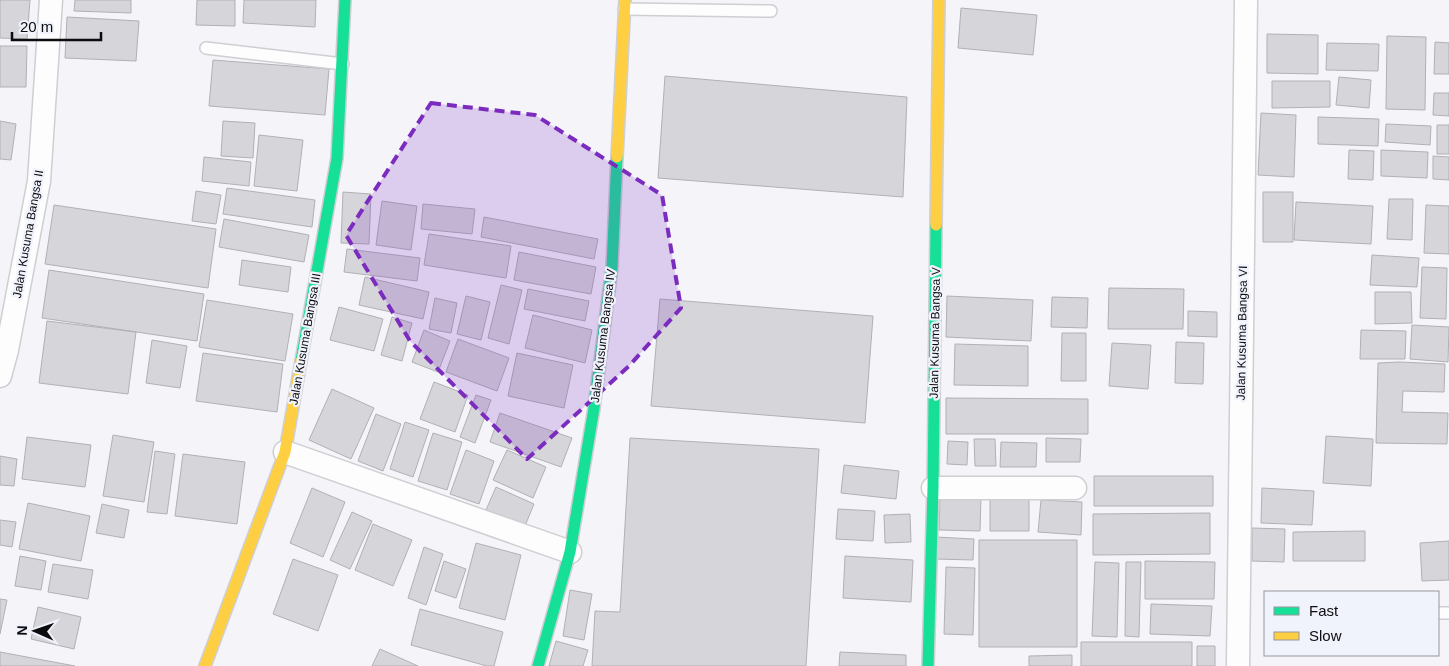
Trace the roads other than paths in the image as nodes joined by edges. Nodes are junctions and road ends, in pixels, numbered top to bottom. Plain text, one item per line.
1 (52, 0) edge
2 (345, 0) edge
3 (939, 0) edge
4 (1246, 0) edge
5 (624, 5) edge
6 (771, 11) dead end
7 (206, 48) dead end
8 (344, 64) junction
9 (0, 376) edge
10 (284, 452) junction
11 (933, 488) junction
12 (1075, 488) dead end
13 (570, 552) junction
14 (205, 666) edge
15 (538, 666) edge
16 (928, 666) edge
17 (1238, 666) edge

1 - 9 street, Jalan Kusuma Bangsa II
2 - 8 street, Jalan Kusuma Bangsa III
3 - 11 street, Jalan Kusuma Bangsa V
4 - 17 street, Jalan Kusuma Bangsa VI
5 - 6 lane
5 - 13 street, Jalan Kusuma Bangsa IV
7 - 8 lane
8 - 10 street, Jalan Kusuma Bangsa III
10 - 13 street
10 - 14 street, Jalan Kusuma Bangsa III
11 - 12 street
11 - 16 street, Jalan Kusuma Bangsa V
13 - 15 street, Jalan Kusuma Bangsa IV

